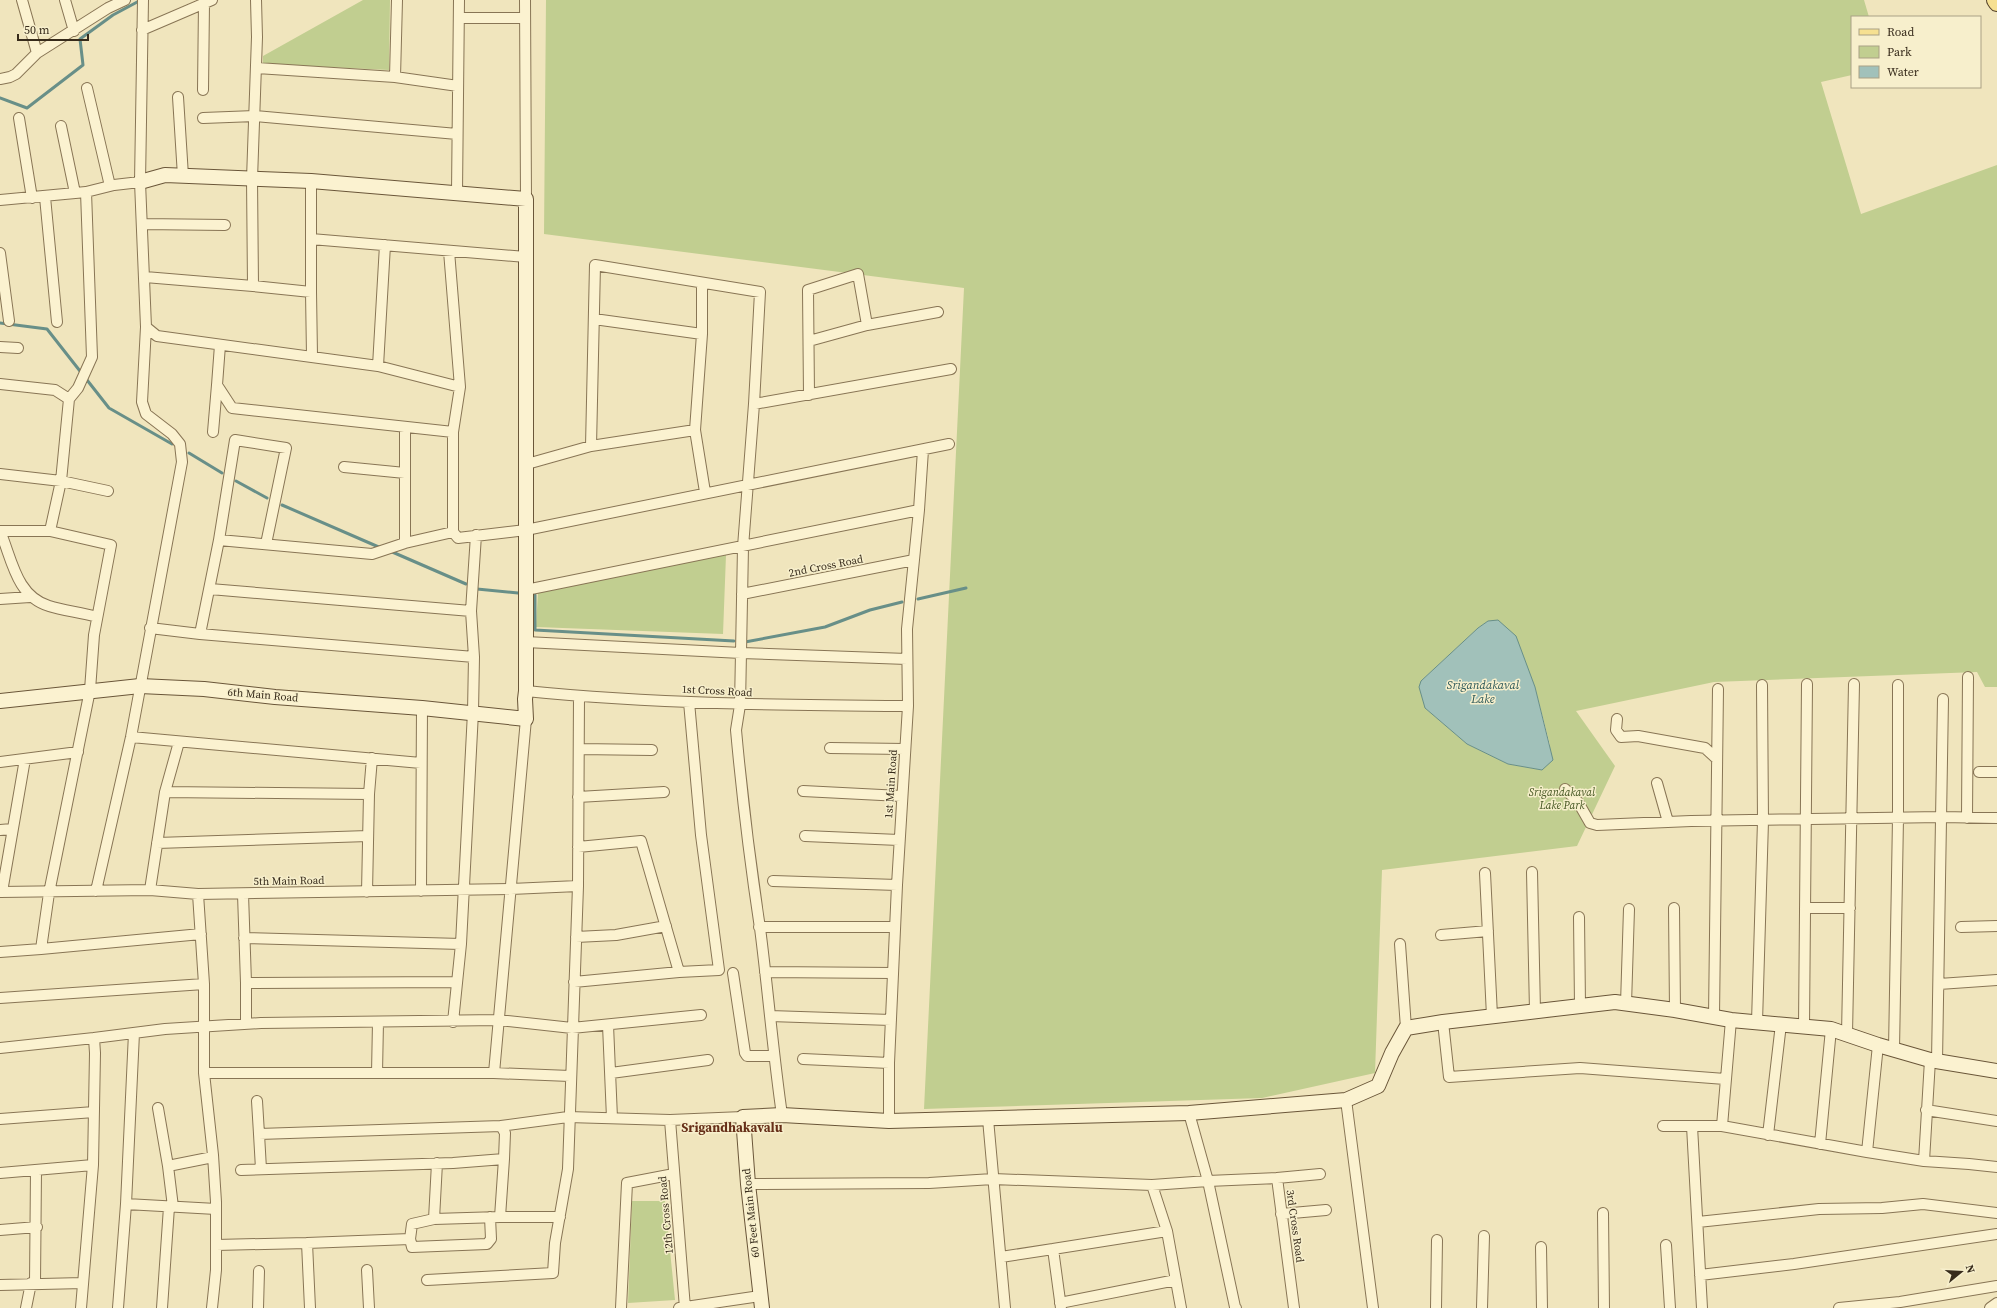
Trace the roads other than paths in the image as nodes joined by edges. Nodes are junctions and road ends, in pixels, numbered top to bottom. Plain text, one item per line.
1 (22, 0) edge
2 (66, 0) edge
3 (126, 0) edge
4 (143, 0) edge
5 (256, 0) edge
6 (397, 0) edge
7 (459, 0) edge
8 (525, 0) edge
9 (1995, 0) edge
10 (208, 2) edge
11 (1997, 3) edge
12 (107, 4) edge
13 (459, 18) junction
14 (525, 18) junction
15 (142, 28) junction
16 (74, 31) junction
17 (37, 53) junction
18 (256, 68) junction
19 (395, 77) junction
20 (0, 79) edge
21 (458, 86) junction
22 (88, 88) dead end
23 (203, 90) dead end
24 (178, 97) dead end
25 (255, 116) junction
26 (19, 118) dead end
27 (203, 118) dead end
28 (61, 126) dead end
29 (457, 134) junction
30 (184, 176) junction
31 (252, 179) junction
32 (312, 181) junction
33 (140, 182) junction
34 (110, 186) junction
35 (86, 192) junction
36 (457, 192) junction
37 (75, 193) junction
38 (45, 197) junction
39 (32, 198) junction
40 (526, 199) junction
41 (0, 200) edge
42 (142, 224) junction
43 (225, 225) dead end
44 (311, 239) junction
45 (385, 245) junction
46 (449, 251) junction
47 (0, 253) edge
48 (526, 257) junction
49 (145, 277) junction
50 (702, 283) junction
51 (253, 286) junction
52 (311, 292) junction
53 (938, 312) dead end
54 (594, 319) junction
55 (9, 321) dead end
56 (57, 322) dead end
57 (867, 325) junction
58 (146, 327) junction
59 (702, 334) junction
60 (808, 341) junction
61 (220, 345) junction
62 (0, 347) edge
63 (18, 348) dead end
64 (312, 356) junction
65 (378, 366) junction
66 (951, 369) dead end
67 (0, 384) edge
68 (217, 385) junction
69 (460, 387) junction
70 (809, 395) junction
71 (68, 399) junction
72 (754, 404) junction
73 (405, 428) junction
74 (695, 430) junction
75 (213, 432) dead end
76 (453, 432) junction
77 (949, 444) dead end
78 (591, 446) junction
79 (923, 450) junction
80 (527, 464) junction
81 (344, 467) dead end
82 (405, 473) junction
83 (0, 474) edge
84 (61, 481) junction
85 (747, 486) junction
86 (108, 491) dead end
87 (705, 492) junction
88 (919, 510) junction
89 (526, 530) junction
90 (0, 531) edge
91 (50, 531) junction
92 (453, 532) junction
93 (476, 535) junction
94 (219, 540) junction
95 (405, 542) junction
96 (266, 544) junction
97 (743, 547) junction
98 (914, 560) junction
99 (210, 589) junction
100 (526, 590) junction
101 (742, 594) junction
102 (30, 597) junction
103 (0, 598) edge
104 (471, 611) junction
105 (97, 617) junction
106 (150, 628) junction
107 (200, 634) junction
108 (526, 642) junction
109 (741, 653) junction
110 (474, 657) junction
111 (907, 659) junction
112 (1968, 677) dead end
113 (1807, 684) dead end
114 (1854, 684) dead end
115 (1762, 685) dead end
116 (1898, 685) dead end
117 (140, 686) junction
118 (1718, 689) dead end
119 (90, 690) junction
120 (526, 691) junction
121 (579, 696) junction
122 (1942, 699) dead end
123 (0, 701) edge
124 (689, 702) junction
125 (740, 705) junction
126 (908, 706) junction
127 (422, 708) junction
128 (473, 712) junction
129 (526, 719) junction
130 (1618, 719) dead end
131 (131, 737) junction
132 (179, 742) junction
133 (830, 748) dead end
134 (579, 749) junction
135 (905, 749) junction
136 (652, 750) dead end
137 (78, 752) junction
138 (372, 758) junction
139 (25, 759) junction
140 (1717, 759) junction
141 (0, 762) edge
142 (422, 763) junction
143 (1980, 772) dead end
144 (1997, 772) edge
145 (1657, 783) dead end
146 (1565, 789) dead end
147 (803, 791) dead end
148 (165, 792) junction
149 (664, 792) dead end
150 (369, 794) junction
151 (901, 796) junction
152 (578, 797) junction
153 (1941, 817) junction
154 (1898, 818) junction
155 (1966, 818) junction
156 (1997, 818) edge
157 (1853, 819) junction
158 (1716, 820) junction
159 (1763, 820) junction
160 (1806, 820) junction
161 (1668, 822) junction
162 (0, 830) edge
163 (12, 830) junction
164 (368, 836) junction
165 (805, 836) dead end
166 (899, 840) junction
167 (156, 843) junction
168 (578, 847) junction
169 (1532, 872) dead end
170 (1485, 873) dead end
171 (773, 881) dead end
172 (897, 885) junction
173 (578, 886) junction
174 (511, 889) junction
175 (150, 890) junction
176 (463, 890) junction
177 (96, 891) junction
178 (421, 891) junction
179 (1, 892) edge
180 (367, 892) junction
181 (50, 893) junction
182 (198, 894) junction
183 (243, 894) junction
184 (1674, 908) dead end
185 (1805, 908) junction
186 (1850, 908) junction
187 (1629, 909) dead end
188 (1579, 917) dead end
189 (666, 926) junction
190 (1997, 926) edge
191 (759, 927) junction
192 (895, 927) junction
193 (1961, 927) dead end
194 (1488, 931) junction
195 (201, 934) junction
196 (1441, 935) dead end
197 (576, 937) junction
198 (244, 938) junction
199 (461, 944) junction
200 (1400, 944) dead end
201 (40, 949) junction
202 (0, 952) edge
203 (679, 972) junction
204 (765, 972) junction
205 (733, 973) dead end
206 (893, 973) junction
207 (1997, 980) edge
208 (457, 982) junction
209 (574, 982) junction
210 (246, 983) junction
211 (204, 984) junction
212 (1939, 984) junction
213 (0, 998) edge
214 (1626, 1004) junction
215 (1580, 1006) junction
216 (1675, 1010) junction
217 (1535, 1011) junction
218 (701, 1015) dead end
219 (770, 1016) junction
220 (1492, 1016) junction
221 (1714, 1017) junction
222 (499, 1020) junction
223 (891, 1020) junction
224 (1731, 1020) junction
225 (378, 1022) junction
226 (453, 1022) junction
227 (1443, 1022) junction
228 (1757, 1022) junction
229 (246, 1024) junction
230 (1781, 1024) junction
231 (608, 1025) junction
232 (203, 1026) junction
233 (1804, 1026) junction
234 (572, 1028) junction
235 (1406, 1028) junction
236 (1831, 1029) junction
237 (134, 1033) junction
238 (1847, 1034) junction
239 (94, 1038) junction
240 (1878, 1045) junction
241 (0, 1048) edge
242 (1894, 1050) junction
243 (774, 1056) junction
244 (803, 1059) dead end
245 (708, 1060) dead end
246 (1934, 1060) junction
247 (889, 1063) junction
248 (1997, 1071) edge
249 (204, 1072) junction
250 (377, 1073) junction
251 (494, 1073) junction
252 (611, 1073) junction
253 (570, 1076) junction
254 (1725, 1079) junction
255 (1346, 1100) junction
256 (257, 1102) dead end
257 (158, 1108) dead end
258 (1926, 1110) junction
259 (94, 1112) junction
260 (1189, 1113) junction
261 (782, 1115) junction
262 (568, 1117) junction
263 (743, 1117) junction
264 (612, 1118) junction
265 (0, 1119) edge
266 (988, 1119) junction
267 (670, 1120) junction
268 (889, 1121) junction
269 (1997, 1121) edge
270 (501, 1126) junction
271 (1663, 1126) dead end
272 (1692, 1126) junction
273 (1722, 1126) junction
274 (259, 1134) junction
275 (1768, 1135) junction
276 (1820, 1144) junction
277 (1867, 1152) junction
278 (213, 1157) junction
279 (504, 1159) junction
280 (1924, 1161) junction
281 (437, 1163) junction
282 (93, 1165) junction
283 (168, 1166) junction
284 (1997, 1167) edge
285 (261, 1169) junction
286 (36, 1170) junction
287 (241, 1170) dead end
288 (0, 1173) edge
289 (674, 1174) junction
290 (1320, 1174) dead end
291 (1277, 1178) junction
292 (993, 1179) junction
293 (1208, 1181) junction
294 (748, 1184) junction
295 (1152, 1185) junction
296 (126, 1204) junction
297 (171, 1207) junction
298 (216, 1209) junction
299 (1326, 1210) dead end
300 (1603, 1213) dead end
301 (1997, 1213) edge
302 (1281, 1214) junction
303 (560, 1216) junction
304 (495, 1217) junction
305 (434, 1219) junction
306 (1698, 1222) junction
307 (37, 1227) junction
308 (0, 1230) edge
309 (1167, 1231) junction
310 (1997, 1234) edge
311 (1484, 1236) dead end
312 (410, 1239) junction
313 (1437, 1240) dead end
314 (307, 1243) junction
315 (1666, 1245) dead end
316 (216, 1246) junction
317 (1541, 1246) dead end
318 (1053, 1250) junction
319 (1000, 1257) junction
320 (367, 1270) dead end
321 (259, 1271) dead end
322 (1700, 1275) junction
323 (427, 1280) dead end
324 (1176, 1280) junction
325 (33, 1283) junction
326 (83, 1283) junction
327 (0, 1285) edge
328 (1997, 1286) edge
329 (761, 1302) edge
330 (1997, 1303) edge
331 (1060, 1305) edge
332 (26, 1308) edge
333 (82, 1308) edge
334 (118, 1308) edge
335 (162, 1308) edge
336 (212, 1308) edge
337 (258, 1308) edge
338 (310, 1308) edge
339 (369, 1308) edge
340 (621, 1308) edge
341 (683, 1308) edge
342 (1005, 1308) edge
343 (1181, 1308) edge
344 (1236, 1308) edge
345 (1294, 1308) edge
346 (1373, 1308) edge
347 (1436, 1308) edge
348 (1482, 1308) edge
349 (1542, 1308) edge
350 (1604, 1308) edge
351 (1670, 1308) edge
352 (1702, 1308) edge
353 (1838, 1308) edge
354 (1990, 1308) edge

1 - 17 street
2 - 16 street
3 - 12 street
4 - 15 street
5 - 18 street
6 - 19 street
7 - 13 street
8 - 14 street
9 - 11 main road
10 - 15 street
10 - 23 street
12 - 16 street
13 - 14 street
13 - 21 street
14 - 40 street
15 - 33 street
16 - 17 street
17 - 20 street
18 - 19 street
18 - 25 street
19 - 21 street
21 - 29 street
22 - 34 street
24 - 30 street
25 - 27 street
25 - 29 street
25 - 31 street
26 - 39 street
28 - 37 street
29 - 36 street
30 - 31 street
30 - 33 street
31 - 32 street
31 - 51 street
32 - 36 street
32 - 44 street
33 - 34 street
33 - 42 street
34 - 35 street
35 - 37 street
35 - 71 street
36 - 40 street
37 - 38 street
38 - 39 street
38 - 56 street
39 - 41 street
40 - 48 street
42 - 43 street
42 - 49 street
44 - 45 street
44 - 52 street
45 - 46 street
45 - 65 street
46 - 48 street
46 - 69 street
47 - 55 street
48 - 80 street
49 - 51 street
49 - 58 street
50 - 54 street
50 - 59 street
50 - 72 street
51 - 52 street
52 - 64 street
53 - 57 street
54 - 59 street
54 - 78 street
57 - 60 street
57 - 60 street
58 - 61 street
58 - 106 street
59 - 74 street
60 - 70 street
61 - 64 street
61 - 68 street
62 - 63 street
64 - 65 street
65 - 69 street
66 - 70 street
67 - 71 street
68 - 73 street
68 - 75 street
69 - 76 street
70 - 72 street
71 - 84 street
72 - 85 street
73 - 76 street
73 - 82 street
74 - 78 street
74 - 87 street
76 - 92 street
77 - 79 street
78 - 80 street
79 - 85 street
79 - 88 street, 1st Main Road
80 - 89 street
81 - 82 street
82 - 95 street
83 - 84 street
84 - 86 street
84 - 91 street
85 - 87 street
85 - 97 street
87 - 89 street
88 - 97 street
88 - 98 street, 1st Main Road
89 - 93 street
89 - 100 street
90 - 91 street
90 - 102 street
91 - 105 street
92 - 93 street
92 - 95 street
93 - 104 street
94 - 96 street
94 - 96 street
94 - 99 street
95 - 96 street
97 - 100 street
97 - 101 street
98 - 101 street, 2nd Cross Road
98 - 111 street, 1st Main Road
99 - 104 street
99 - 107 street
100 - 108 street
101 - 109 street
102 - 103 street
102 - 105 street
104 - 110 street
105 - 119 street
106 - 107 street
106 - 117 street
107 - 110 street
108 - 109 street
108 - 120 street
109 - 111 street
109 - 125 street
110 - 128 street
111 - 126 street, 1st Main Road
112 - 155 street
113 - 160 street
114 - 157 street
115 - 159 street
116 - 154 street
117 - 119 street, 6th Main Road
117 - 127 street, 6th Main Road
117 - 131 street
118 - 140 street
119 - 123 street, 6th Main Road
119 - 137 street
120 - 121 street, 1st Cross Road
120 - 129 street
121 - 124 street, 1st Cross Road
121 - 134 street
122 - 153 street
124 - 125 street, 1st Cross Road
124 - 203 street
125 - 126 street, 1st Cross Road
125 - 191 street
126 - 135 street, 1st Main Road
127 - 128 street, 6th Main Road
127 - 142 street
128 - 129 street, 6th Main Road
128 - 176 street
129 - 174 street
130 - 140 street
131 - 132 street
131 - 177 street
132 - 138 street
132 - 148 street
133 - 135 street
134 - 136 street
134 - 152 street
135 - 151 street, 1st Main Road
137 - 139 street
137 - 181 street
138 - 142 street
138 - 150 street
139 - 141 street
139 - 163 street
140 - 158 street
142 - 178 street
143 - 144 street
145 - 161 street
146 - 161 street
147 - 151 street
148 - 150 street
148 - 167 street
149 - 152 street
150 - 164 street
151 - 166 street, 1st Main Road
152 - 168 street
153 - 154 street
153 - 155 street
153 - 212 street
154 - 157 street
154 - 242 street
155 - 156 street
157 - 160 street
157 - 186 street
158 - 159 street
158 - 161 street
158 - 221 street
159 - 160 street
159 - 228 street
160 - 185 street
162 - 163 street
163 - 179 street
164 - 167 street
164 - 180 street
165 - 166 street
166 - 172 street, 1st Main Road
167 - 175 street
168 - 173 street
168 - 189 street
169 - 217 street
170 - 194 street
171 - 172 street
172 - 192 street, 1st Main Road
173 - 174 street, 5th Main Road
173 - 197 street
174 - 176 street, 5th Main Road
174 - 222 street
175 - 177 street, 5th Main Road
175 - 182 street, 5th Main Road
176 - 178 street, 5th Main Road
176 - 199 street
177 - 181 street, 5th Main Road
178 - 180 street, 5th Main Road
179 - 181 street, 5th Main Road
180 - 183 street, 5th Main Road
181 - 201 street
182 - 183 street, 5th Main Road
182 - 195 street
183 - 198 street
184 - 216 street
185 - 186 street
185 - 233 street
186 - 238 street
187 - 214 street
188 - 215 street
189 - 197 street
189 - 203 street
190 - 193 street
191 - 192 street
191 - 204 street
192 - 206 street, 1st Main Road
194 - 196 street
194 - 220 street
195 - 201 street
195 - 211 street
197 - 209 street
198 - 199 street
198 - 210 street
199 - 208 street
200 - 235 street
201 - 202 street
203 - 209 street
204 - 206 street
204 - 219 street
205 - 243 street
206 - 223 street, 1st Main Road
207 - 212 street
208 - 210 street
208 - 226 street
209 - 234 street
210 - 229 street
211 - 213 street
211 - 232 street
212 - 246 street
214 - 215 street
214 - 216 street
215 - 217 street
216 - 221 street
217 - 220 street
218 - 231 street
219 - 223 street
219 - 243 street
220 - 227 street
221 - 224 street
222 - 226 street
222 - 234 street
222 - 251 street
223 - 247 street, 1st Main Road
224 - 228 street
224 - 254 street
225 - 226 street
225 - 229 street
225 - 250 street
227 - 235 street
227 - 254 street
228 - 230 street
229 - 232 street
230 - 233 street
230 - 275 street
231 - 234 street
231 - 252 street
232 - 237 street
232 - 249 street
233 - 236 street
234 - 253 street
235 - 255 street
236 - 238 street
236 - 276 street
237 - 239 street
237 - 296 street
238 - 240 street
239 - 241 street
239 - 259 street
240 - 242 street
240 - 277 street
242 - 246 street
243 - 261 street
244 - 247 street
245 - 252 street
246 - 248 street
246 - 258 street
247 - 268 street, 1st Main Road
249 - 250 street
249 - 278 street
250 - 251 street
251 - 253 street
252 - 264 street
253 - 262 street
254 - 273 street
255 - 260 street
255 - 346 street
256 - 274 street
257 - 283 street
258 - 269 street
258 - 280 street
259 - 265 street
259 - 282 street
260 - 266 street
260 - 293 street
261 - 263 street
261 - 268 street
262 - 264 street
262 - 270 street
262 - 303 street
263 - 267 street
263 - 294 street, 60 Feet Main Road
264 - 267 street
266 - 268 street
266 - 292 street
267 - 289 street, 12th Cross Road
270 - 274 street
270 - 279 street
271 - 272 street
272 - 273 street
272 - 306 street
273 - 275 street
274 - 285 street
275 - 276 street
276 - 277 street
277 - 280 street
278 - 283 street
278 - 298 street
279 - 281 street
279 - 304 street
280 - 284 street
281 - 285 street
281 - 305 street
282 - 286 street
282 - 326 street
283 - 297 street
285 - 287 street
286 - 288 street
286 - 307 street
289 - 340 street
289 - 341 street, 12th Cross Road
290 - 291 street
291 - 293 street, 3rd Cross Road
291 - 302 street, 3rd Cross Road
292 - 294 street, 3rd Cross Road
292 - 295 street, 3rd Cross Road
292 - 319 street
293 - 295 street, 3rd Cross Road
293 - 344 street
294 - 329 street, 60 Feet Main Road
295 - 309 street
296 - 297 street
296 - 334 street
297 - 298 street
297 - 335 street
298 - 316 street
299 - 302 street
300 - 350 street
301 - 306 street
302 - 345 street, 3rd Cross Road
303 - 304 street
303 - 323 street
304 - 305 street
304 - 312 street
305 - 312 street
306 - 322 street
307 - 308 street
307 - 325 street
309 - 318 street
309 - 324 street
310 - 322 street
311 - 348 street
312 - 314 street
313 - 347 street
314 - 316 street
314 - 338 street
315 - 351 street
316 - 336 street
317 - 349 street
318 - 319 street
318 - 331 street
319 - 342 street
320 - 339 street
321 - 337 street
322 - 352 street
324 - 331 street
324 - 343 street
325 - 326 street
325 - 327 street
325 - 332 street
326 - 333 street
328 - 353 street
329 - 341 street
330 - 354 street

